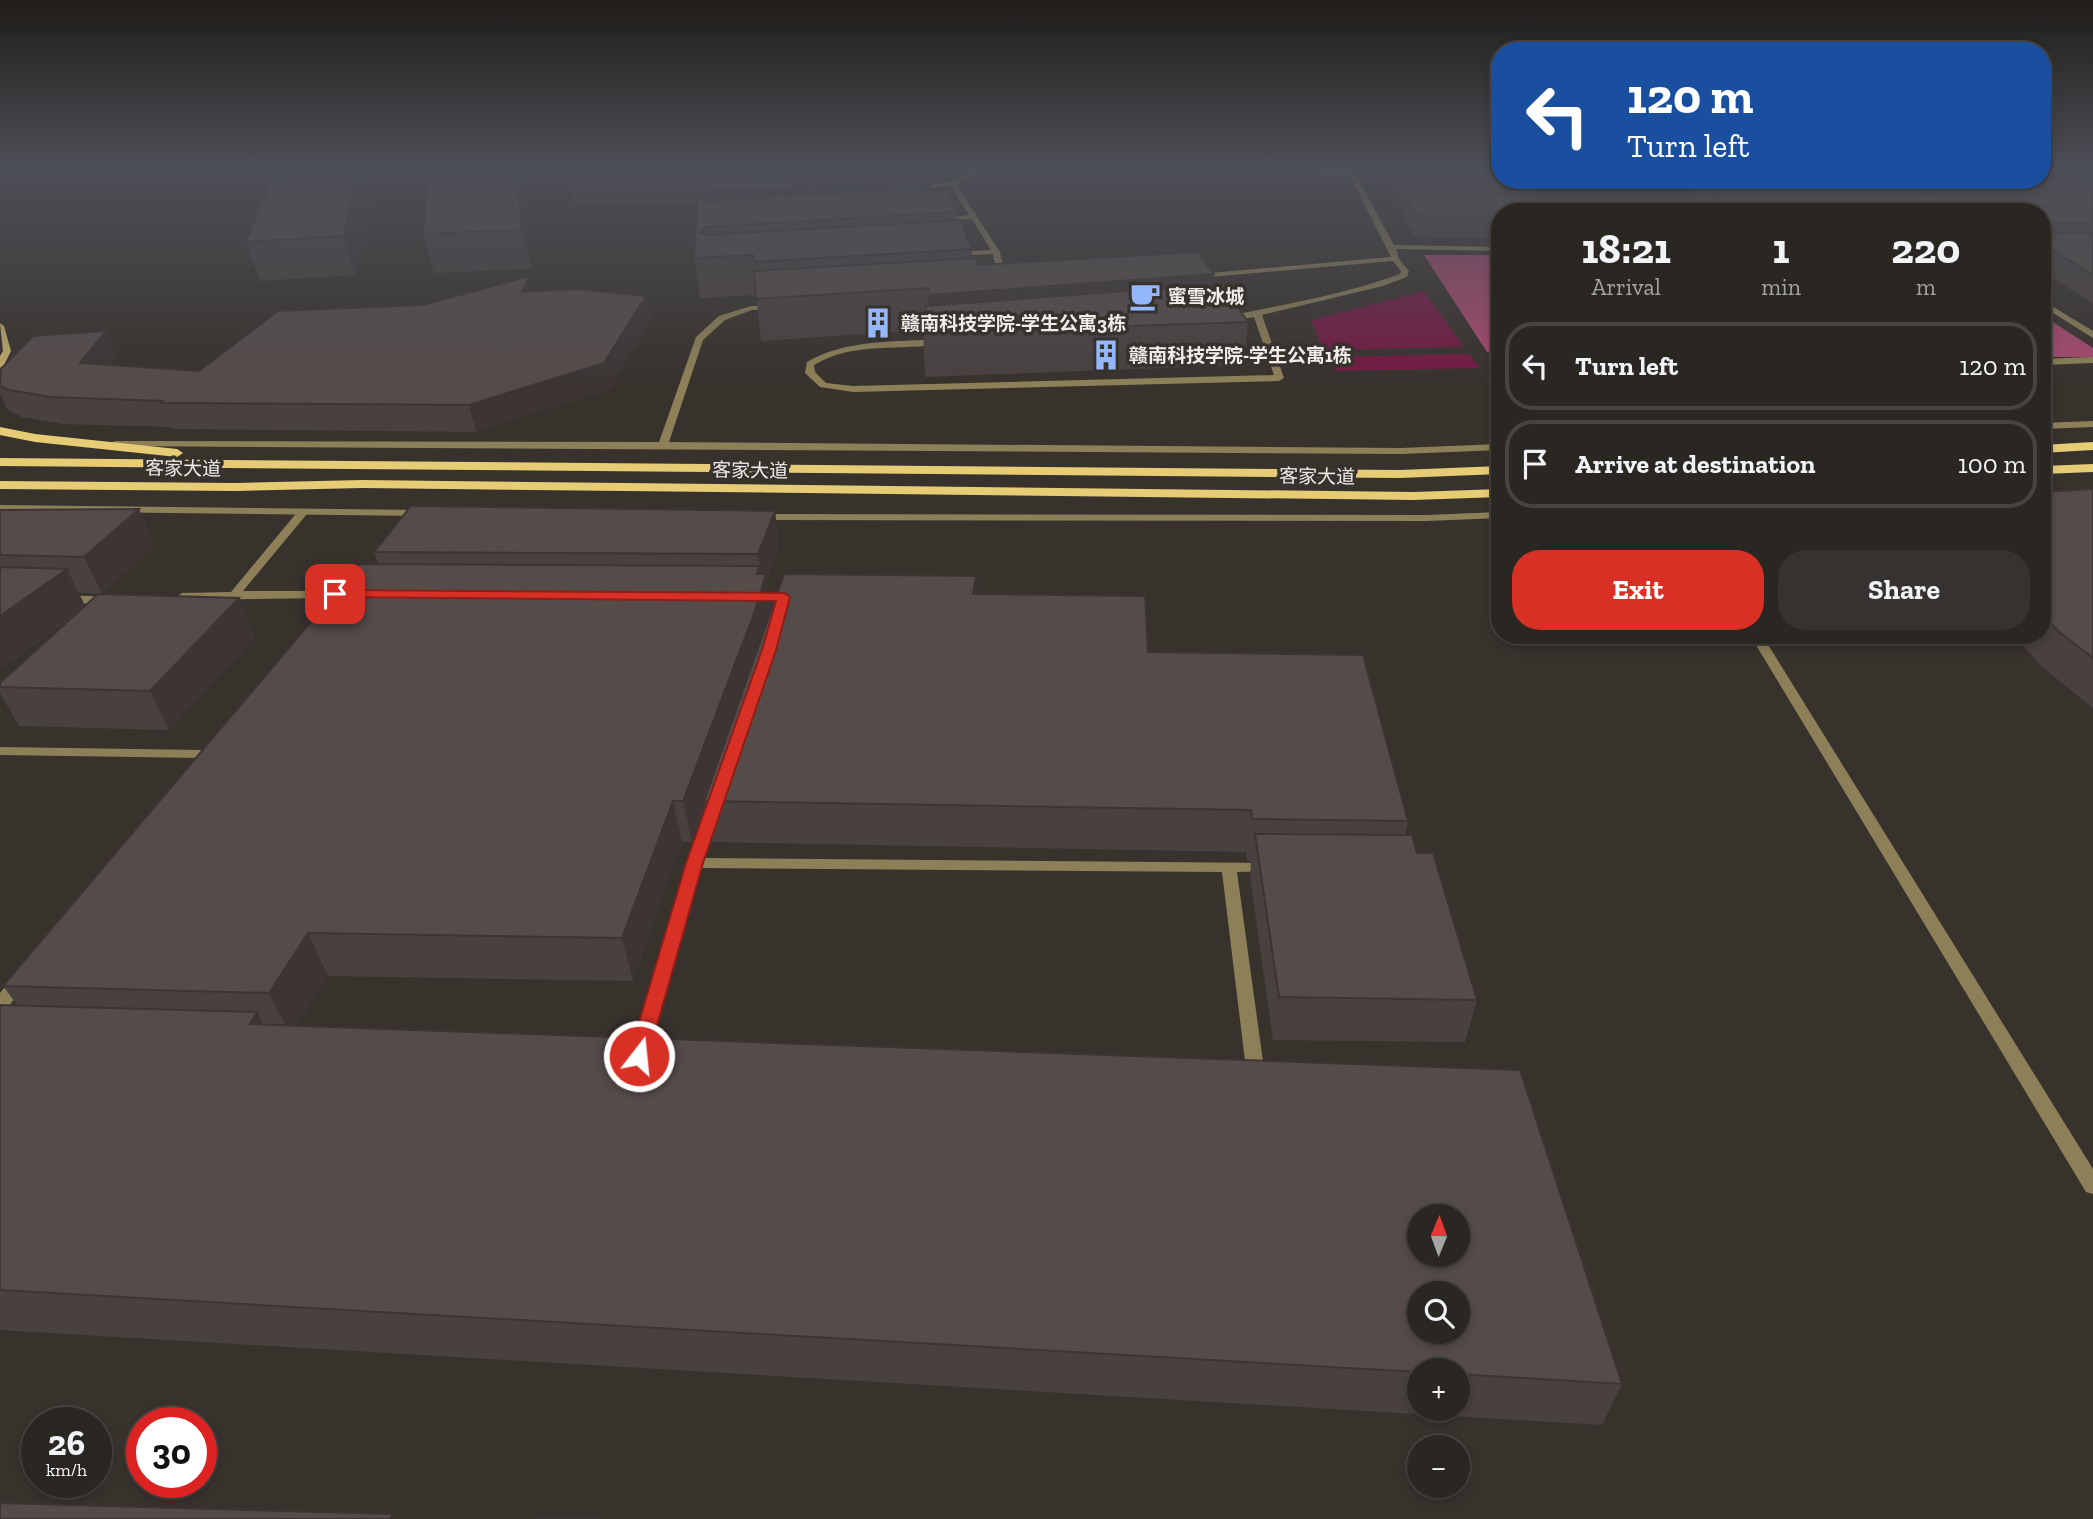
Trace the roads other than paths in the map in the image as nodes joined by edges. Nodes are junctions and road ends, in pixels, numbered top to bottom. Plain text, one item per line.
1 (990, 241) edge
2 (1388, 241) edge
3 (1391, 247) junction
4 (1491, 249) edge
5 (996, 251) junction
6 (942, 255) edge
7 (1395, 259) junction
8 (1193, 276) edge
9 (1004, 292) edge
10 (791, 306) edge
11 (2051, 308) edge
12 (1256, 314) junction
13 (1220, 320) edge
14 (0, 326) edge
15 (2093, 335) edge
16 (947, 342) edge
17 (2093, 360) edge
18 (2051, 362) edge
19 (0, 365) edge
20 (2093, 424) edge
21 (2051, 426) edge
22 (0, 431) edge
23 (115, 444) junction
24 (663, 445) junction
25 (2093, 446) edge
26 (1491, 447) edge
27 (2051, 448) edge
28 (0, 461) edge
29 (247, 462) junction
30 (2093, 468) edge
31 (1491, 470) edge
32 (2051, 470) edge
33 (0, 485) edge
34 (1491, 493) edge
35 (0, 508) edge
36 (303, 512) junction
37 (441, 513) edge
38 (1491, 516) edge
39 (746, 517) edge
40 (234, 595) junction
41 (166, 598) edge
42 (50, 599) edge
43 (126, 600) edge
44 (112, 601) junction
45 (317, 615) edge
46 (92, 616) edge
47 (1762, 644) edge
48 (0, 751) edge
49 (202, 754) edge
50 (721, 788) edge
51 (695, 863) junction
52 (1229, 867) junction
53 (1283, 867) edge
54 (34, 964) edge
55 (0, 1005) edge
56 (639, 1056) edge
57 (1255, 1069) edge
58 (2093, 1186) edge

1 - 5 street
2 - 3 street
3 - 4 street
3 - 7 street
5 - 6 street
5 - 9 street
7 - 8 street
7 - 12 street
10 - 24 street
11 - 15 street
12 - 13 street
12 - 16 street
14 - 19 main road
17 - 18 street
20 - 21 street
22 - 23 main road
23 - 24 street
23 - 29 main road
24 - 26 street
25 - 27 main road
28 - 29 main road, 客家大道
29 - 31 main road, 客家大道
30 - 32 main road
33 - 34 main road, 客家大道
35 - 36 street
36 - 37 street
36 - 40 street
38 - 39 street
40 - 41 street
40 - 45 street
42 - 44 street
43 - 44 street
44 - 46 street
47 - 58 street
48 - 49 street
50 - 51 street
51 - 52 street
51 - 56 street
52 - 53 street
52 - 57 street
54 - 55 street

